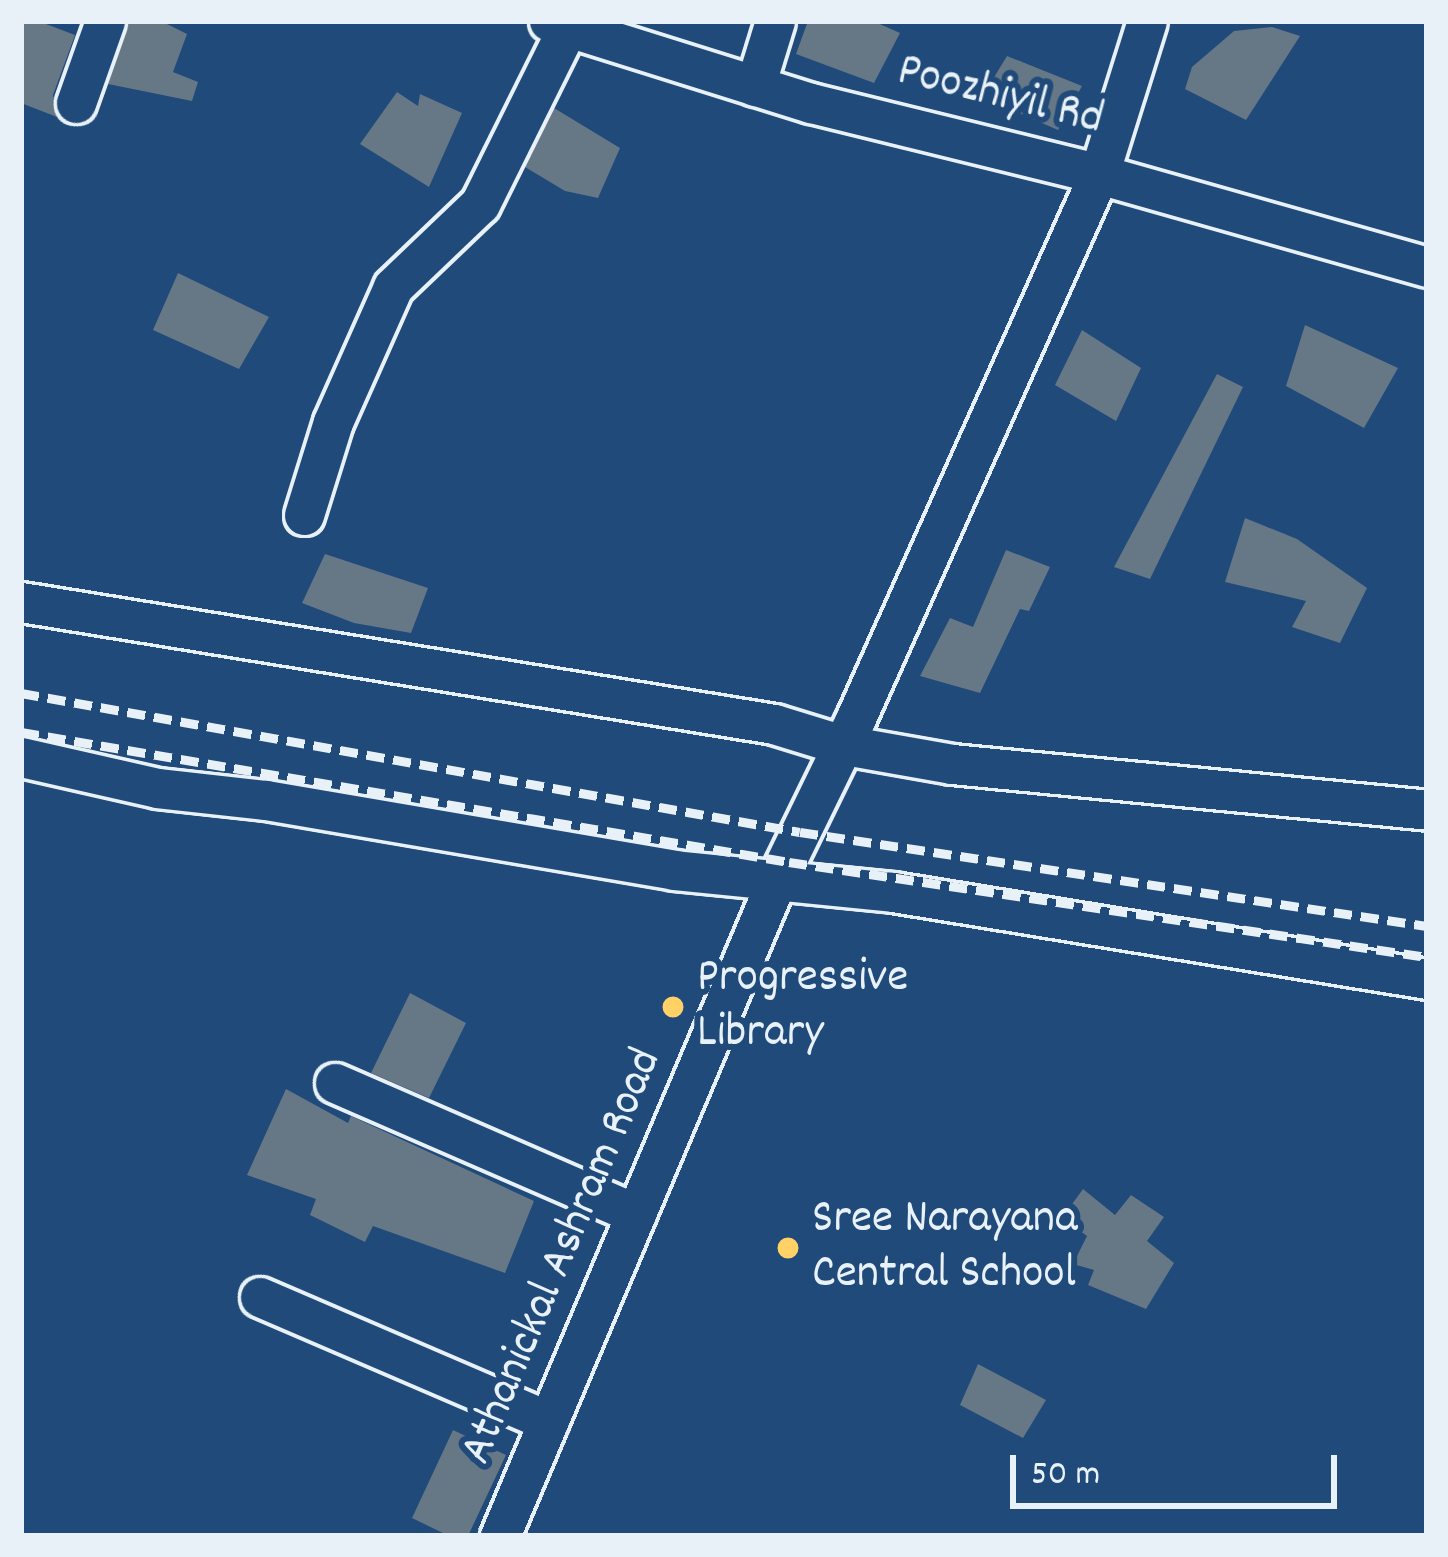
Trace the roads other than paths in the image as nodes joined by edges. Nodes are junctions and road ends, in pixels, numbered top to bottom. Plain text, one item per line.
1 (105, 21) edge
2 (775, 21) edge
3 (1147, 21) edge
4 (559, 24) edge
5 (755, 86) junction
6 (76, 103) dead end
7 (1099, 174) junction
8 (1427, 267) edge
9 (304, 515) dead end
10 (21, 602) edge
11 (839, 744) junction
12 (21, 757) edge
13 (1427, 810) edge
14 (775, 884) junction
15 (1427, 979) edge
16 (335, 1083) dead end
17 (636, 1214) junction
18 (260, 1297) dead end
19 (548, 1421) junction
20 (500, 1536) edge

1 - 6 street
2 - 5 street
3 - 7 street, Athanickal Ashram Road
4 - 5 street, Poozhiyil Rd
4 - 9 street
5 - 7 street, Poozhiyil Rd
7 - 8 street, Poozhiyil Rd
7 - 11 street, Athanickal Ashram Road
10 - 11 street
11 - 13 street
11 - 14 street, Athanickal Ashram Road
12 - 14 street
14 - 15 street
14 - 17 street, Athanickal Ashram Road
16 - 17 street
17 - 19 street, Athanickal Ashram Road
18 - 19 street
19 - 20 street, Athanickal Ashram Road

